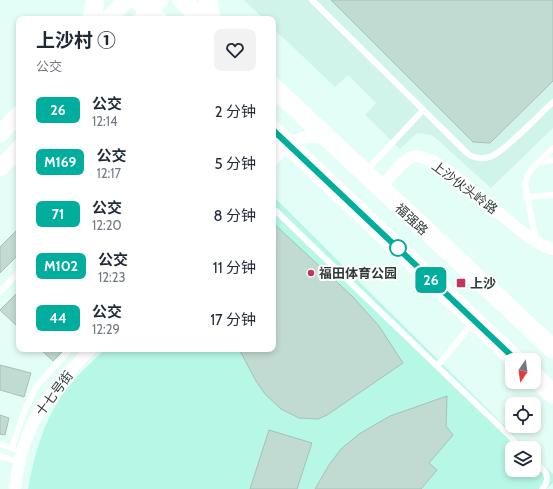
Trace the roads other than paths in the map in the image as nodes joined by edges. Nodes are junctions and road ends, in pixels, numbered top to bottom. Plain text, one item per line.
1 (95, 0) edge
2 (126, 0) edge
3 (182, 0) edge
4 (208, 0) edge
5 (312, 0) edge
6 (92, 16) edge
7 (111, 16) edge
8 (199, 16) edge
9 (211, 16) edge
10 (276, 90) edge
11 (553, 102) edge
12 (423, 110) junction
13 (16, 117) edge
14 (276, 133) edge
15 (0, 134) edge
16 (329, 140) junction
17 (288, 144) junction
18 (553, 148) edge
19 (16, 151) edge
20 (276, 157) edge
21 (553, 160) edge
22 (540, 162) junction
23 (0, 168) edge
24 (364, 174) junction
25 (380, 189) junction
26 (553, 195) edge
27 (526, 197) junction
28 (276, 211) dead end
29 (536, 242) junction
30 (553, 249) edge
31 (16, 275) edge
32 (0, 292) edge
33 (475, 321) junction
34 (553, 349) edge
35 (67, 352) edge
36 (88, 352) edge
37 (509, 353) edge
38 (437, 366) junction
39 (541, 383) edge
40 (553, 394) edge
41 (515, 441) edge
42 (0, 444) edge
43 (18, 454) junction
44 (0, 456) edge
45 (541, 466) edge
46 (15, 489) edge
47 (542, 489) edge

1 - 6 main road
2 - 7 main road
3 - 8 main road
4 - 9 main road
5 - 12 lane
10 - 16 main road, 福强路
11 - 12 lane
12 - 24 lane
13 - 15 main road
14 - 17 main road
16 - 17 street
16 - 24 main road, 福强路
17 - 20 street
17 - 33 main road
18 - 22 lane
19 - 23 main road
21 - 22 lane
22 - 27 lane
24 - 25 main road, 福强路
25 - 29 street, 上沙伙头岭路
25 - 34 main road, 福强路
26 - 27 lane
27 - 29 lane
28 - 38 lane
29 - 30 street, 上沙伙头岭路
31 - 32 lane
33 - 37 main road
33 - 38 lane
35 - 43 lane
36 - 43 street, 十七号街
38 - 41 lane
39 - 40 main road
42 - 43 lane
43 - 44 lane
43 - 46 street, 十七号街
45 - 47 lane

